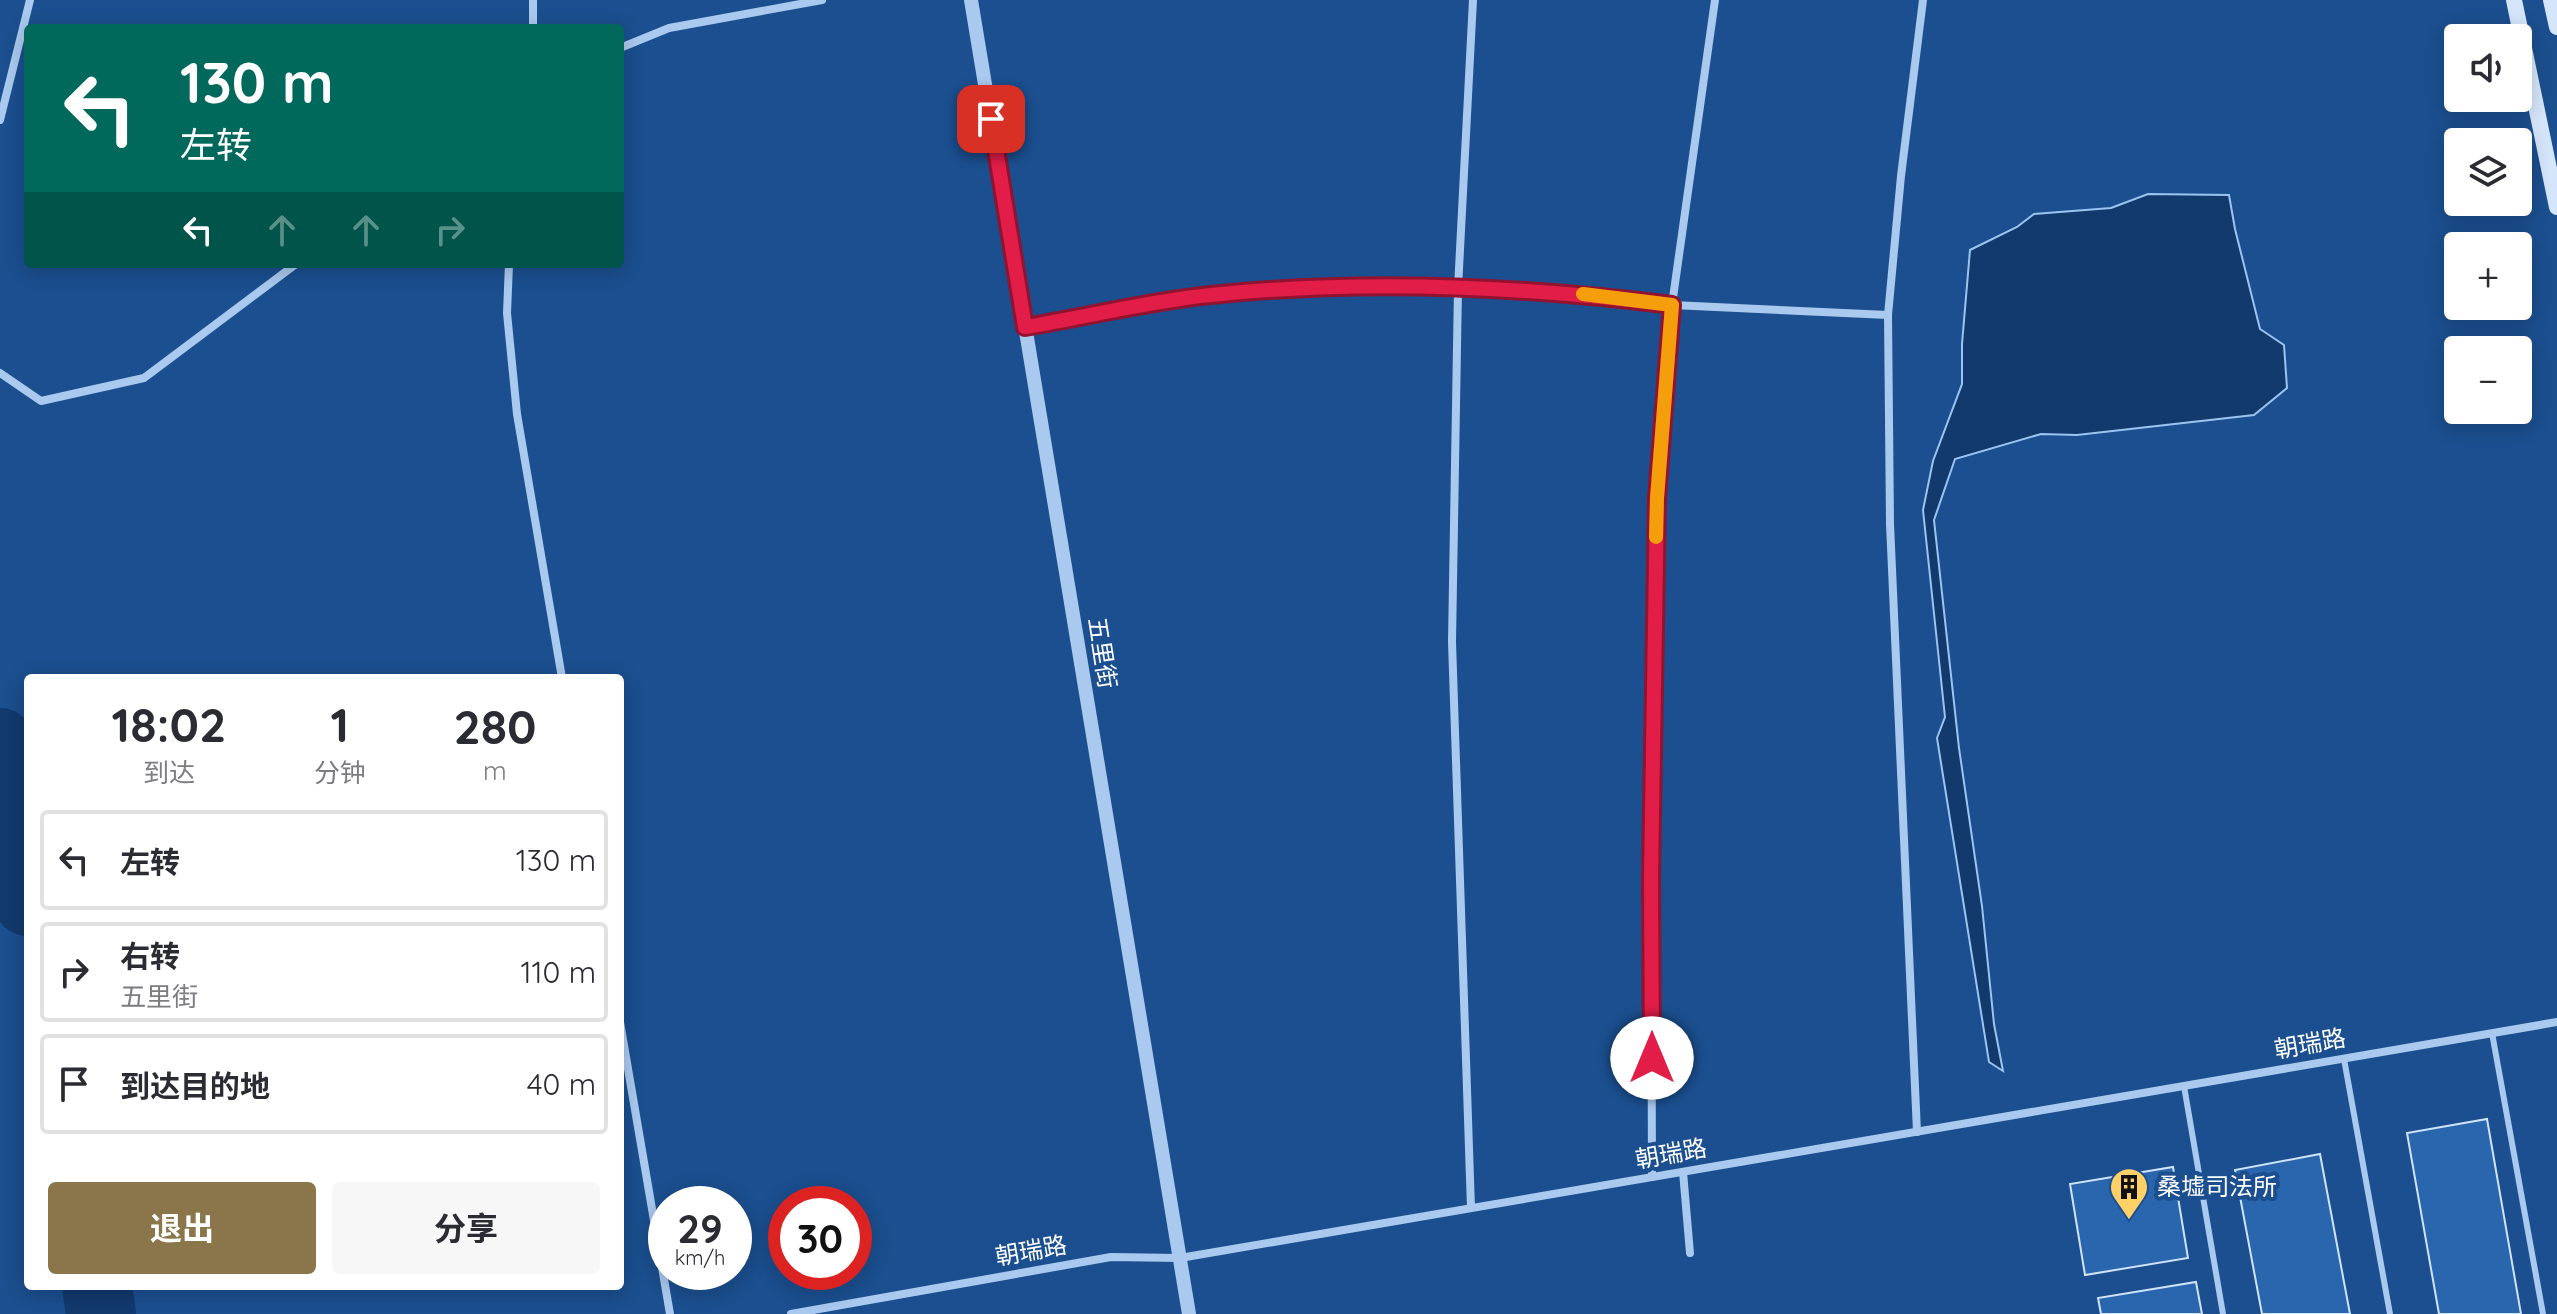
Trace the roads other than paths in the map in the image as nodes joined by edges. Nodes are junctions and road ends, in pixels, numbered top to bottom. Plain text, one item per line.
1 (30, 0) edge
2 (533, 0) edge
3 (822, 0) edge
4 (971, 0) edge
5 (1473, 0) edge
6 (1715, 0) edge
7 (1923, 0) edge
8 (2514, 0) edge
9 (2551, 0) edge
10 (533, 24) edge
11 (2557, 27) edge
12 (624, 46) edge
13 (0, 120) edge
14 (2557, 207) edge
15 (291, 268) edge
16 (509, 268) edge
17 (1458, 288) junction
18 (1672, 305) junction
19 (1888, 315) junction
20 (1025, 327) junction
21 (0, 373) edge
22 (561, 674) edge
23 (2557, 1022) edge
24 (2492, 1033) junction
25 (624, 1045) edge
26 (2344, 1059) junction
27 (2184, 1086) junction
28 (1917, 1132) junction
29 (1683, 1172) junction
30 (1652, 1177) junction
31 (1471, 1208) junction
32 (1690, 1253) dead end
33 (1180, 1258) junction
34 (670, 1314) edge
35 (791, 1314) edge
36 (1189, 1314) edge
37 (2223, 1314) edge
38 (2390, 1314) edge
39 (2543, 1314) edge

1 - 13 street
2 - 10 street
3 - 12 street
4 - 20 street, 五里街
5 - 17 street
6 - 18 street
7 - 19 street
8 - 14 main road
9 - 11 main road
15 - 21 street
16 - 22 street
17 - 18 street
17 - 20 street
17 - 31 street
18 - 19 street
18 - 30 street
19 - 28 street
20 - 33 street, 五里街
23 - 24 street, 朝瑞路
24 - 26 street, 朝瑞路
24 - 39 lane
25 - 34 street
26 - 27 street, 朝瑞路
26 - 38 lane
27 - 28 street, 朝瑞路
27 - 37 lane
28 - 29 street, 朝瑞路
29 - 30 street, 朝瑞路
29 - 32 street
30 - 31 street, 朝瑞路
31 - 33 street, 朝瑞路
33 - 35 street, 朝瑞路
33 - 36 street, 五里街

